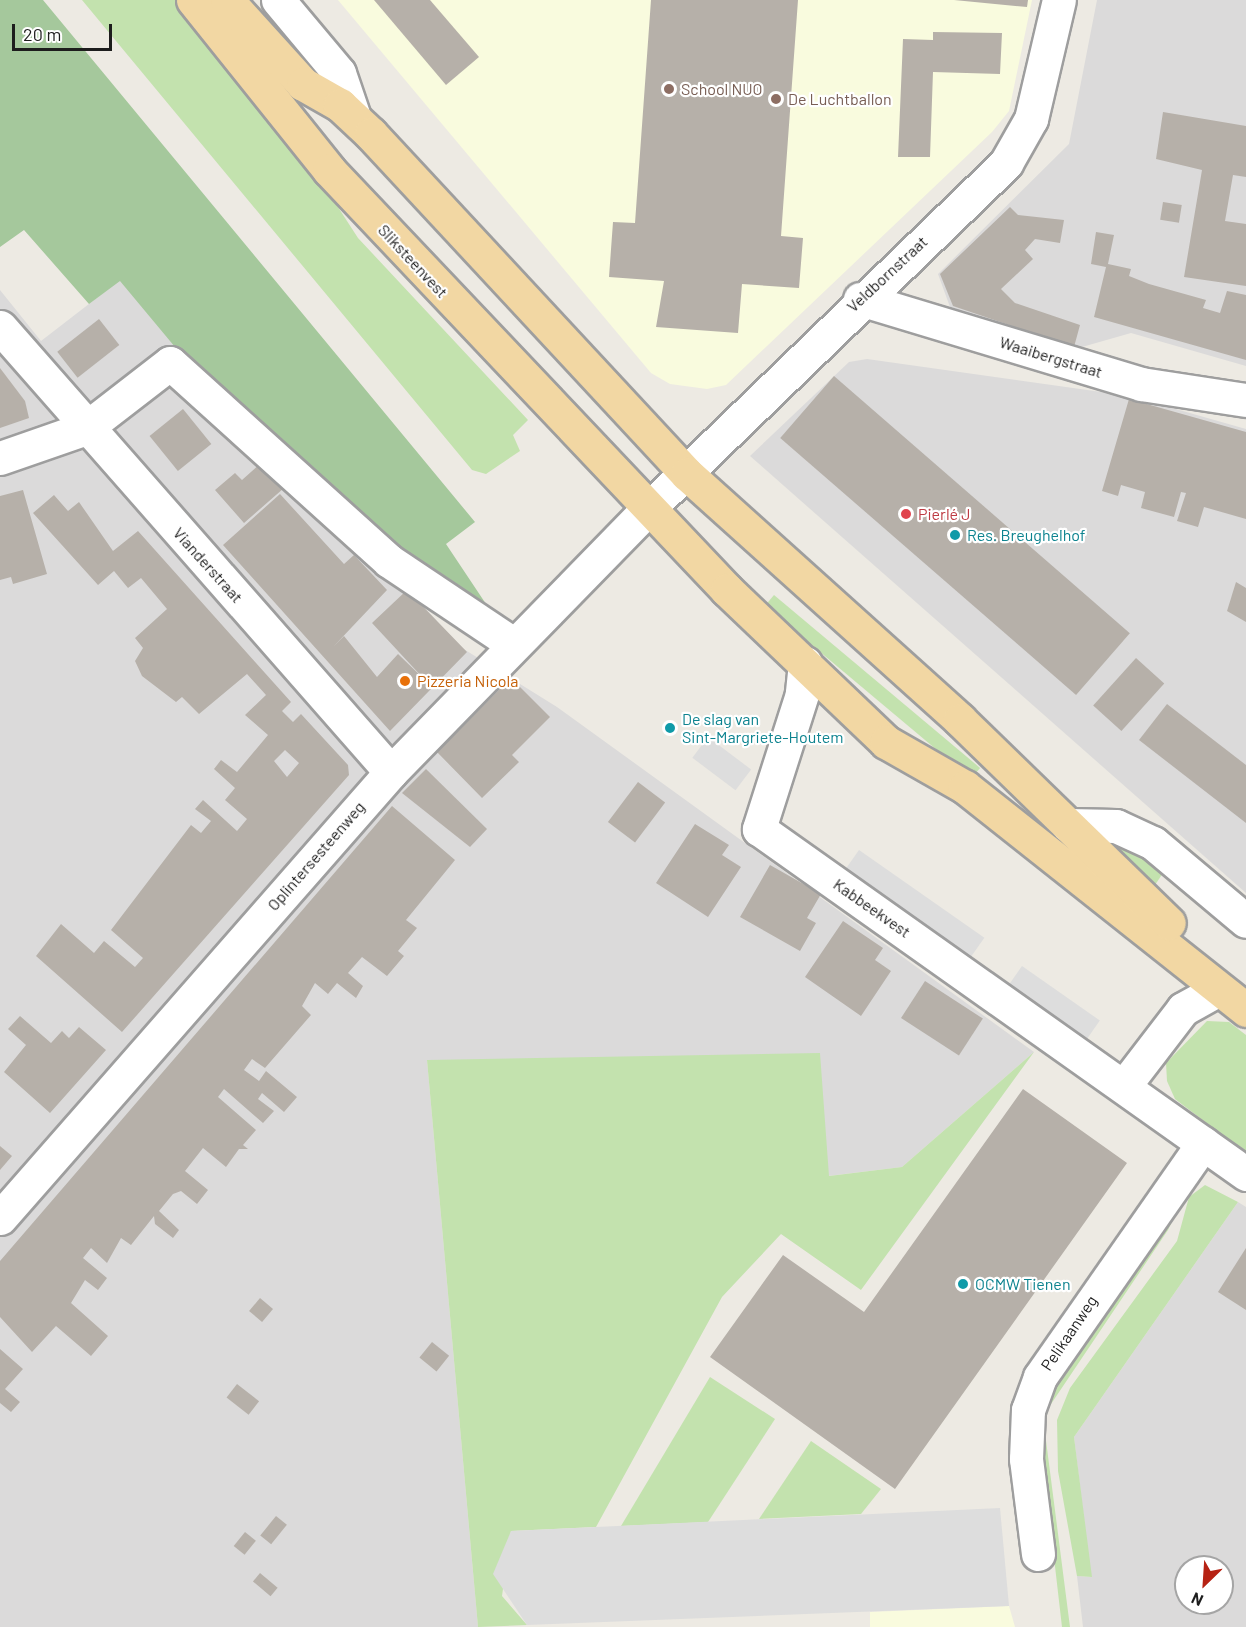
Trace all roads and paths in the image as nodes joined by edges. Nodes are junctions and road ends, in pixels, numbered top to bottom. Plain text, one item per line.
1 (193, 0) edge
2 (227, 0) edge
3 (278, 0) edge
4 (1059, 0) edge
5 (354, 117) junction
6 (860, 299) junction
7 (0, 327) edge
8 (1246, 400) edge
9 (86, 428) junction
10 (0, 458) edge
11 (687, 474) junction
12 (648, 509) junction
13 (513, 644) junction
14 (805, 663) junction
15 (391, 772) junction
16 (1068, 825) junction
17 (1246, 921) edge
18 (1233, 988) edge
19 (1246, 1010) edge
20 (1124, 1086) junction
21 (1203, 1143) junction
22 (1246, 1174) edge
23 (0, 1218) edge
24 (1038, 1554) dead end

1 - 12 main road, Sliksteenvest
2 - 5 main road
3 - 5 street
4 - 6 street, Veldbornstraat
5 - 11 main road
6 - 8 street, Waaibergstraat
6 - 11 street, Veldbornstraat
7 - 9 street, Vianderstraat
9 - 10 street
9 - 13 street
9 - 15 street, Vianderstraat
11 - 12 street, Veldbornstraat
11 - 16 main road
12 - 13 street, Oplintersesteenweg
12 - 14 main road
13 - 15 street, Oplintersesteenweg
14 - 18 main road
14 - 20 street, Kabbeekvest
15 - 23 street, Oplintersesteenweg
16 - 17 street
16 - 18 main road
18 - 19 main road
18 - 20 street
20 - 21 street, Kabbeekvest
21 - 22 street, Kabbeekvest
21 - 24 street, Pelikaanweg

